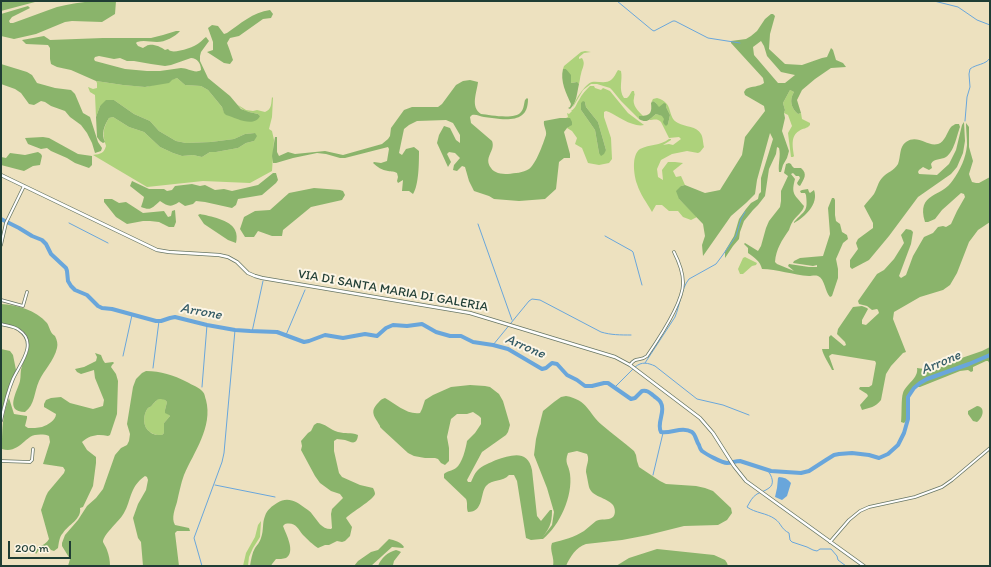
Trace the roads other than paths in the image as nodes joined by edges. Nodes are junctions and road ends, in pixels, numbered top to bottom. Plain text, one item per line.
1 (1, 175) edge
2 (24, 186) junction
3 (1, 245) edge
4 (674, 252) dead end
5 (27, 292) dead end
6 (1, 300) edge
7 (1, 324) edge
8 (632, 367) junction
9 (1, 421) edge
10 (990, 448) edge
11 (34, 449) dead end
12 (1, 461) edge
13 (830, 542) junction
14 (864, 566) edge

1 - 2 street, VIA DI SANTA MARIA DI GALERIA
2 - 3 street
2 - 8 street, VIA DI SANTA MARIA DI GALERIA
4 - 8 street
5 - 6 street
7 - 9 street
8 - 13 street, VIA DI SANTA MARIA DI GALERIA
10 - 13 street
11 - 12 street
13 - 14 street, VIA DI SANTA MARIA DI GALERIA

